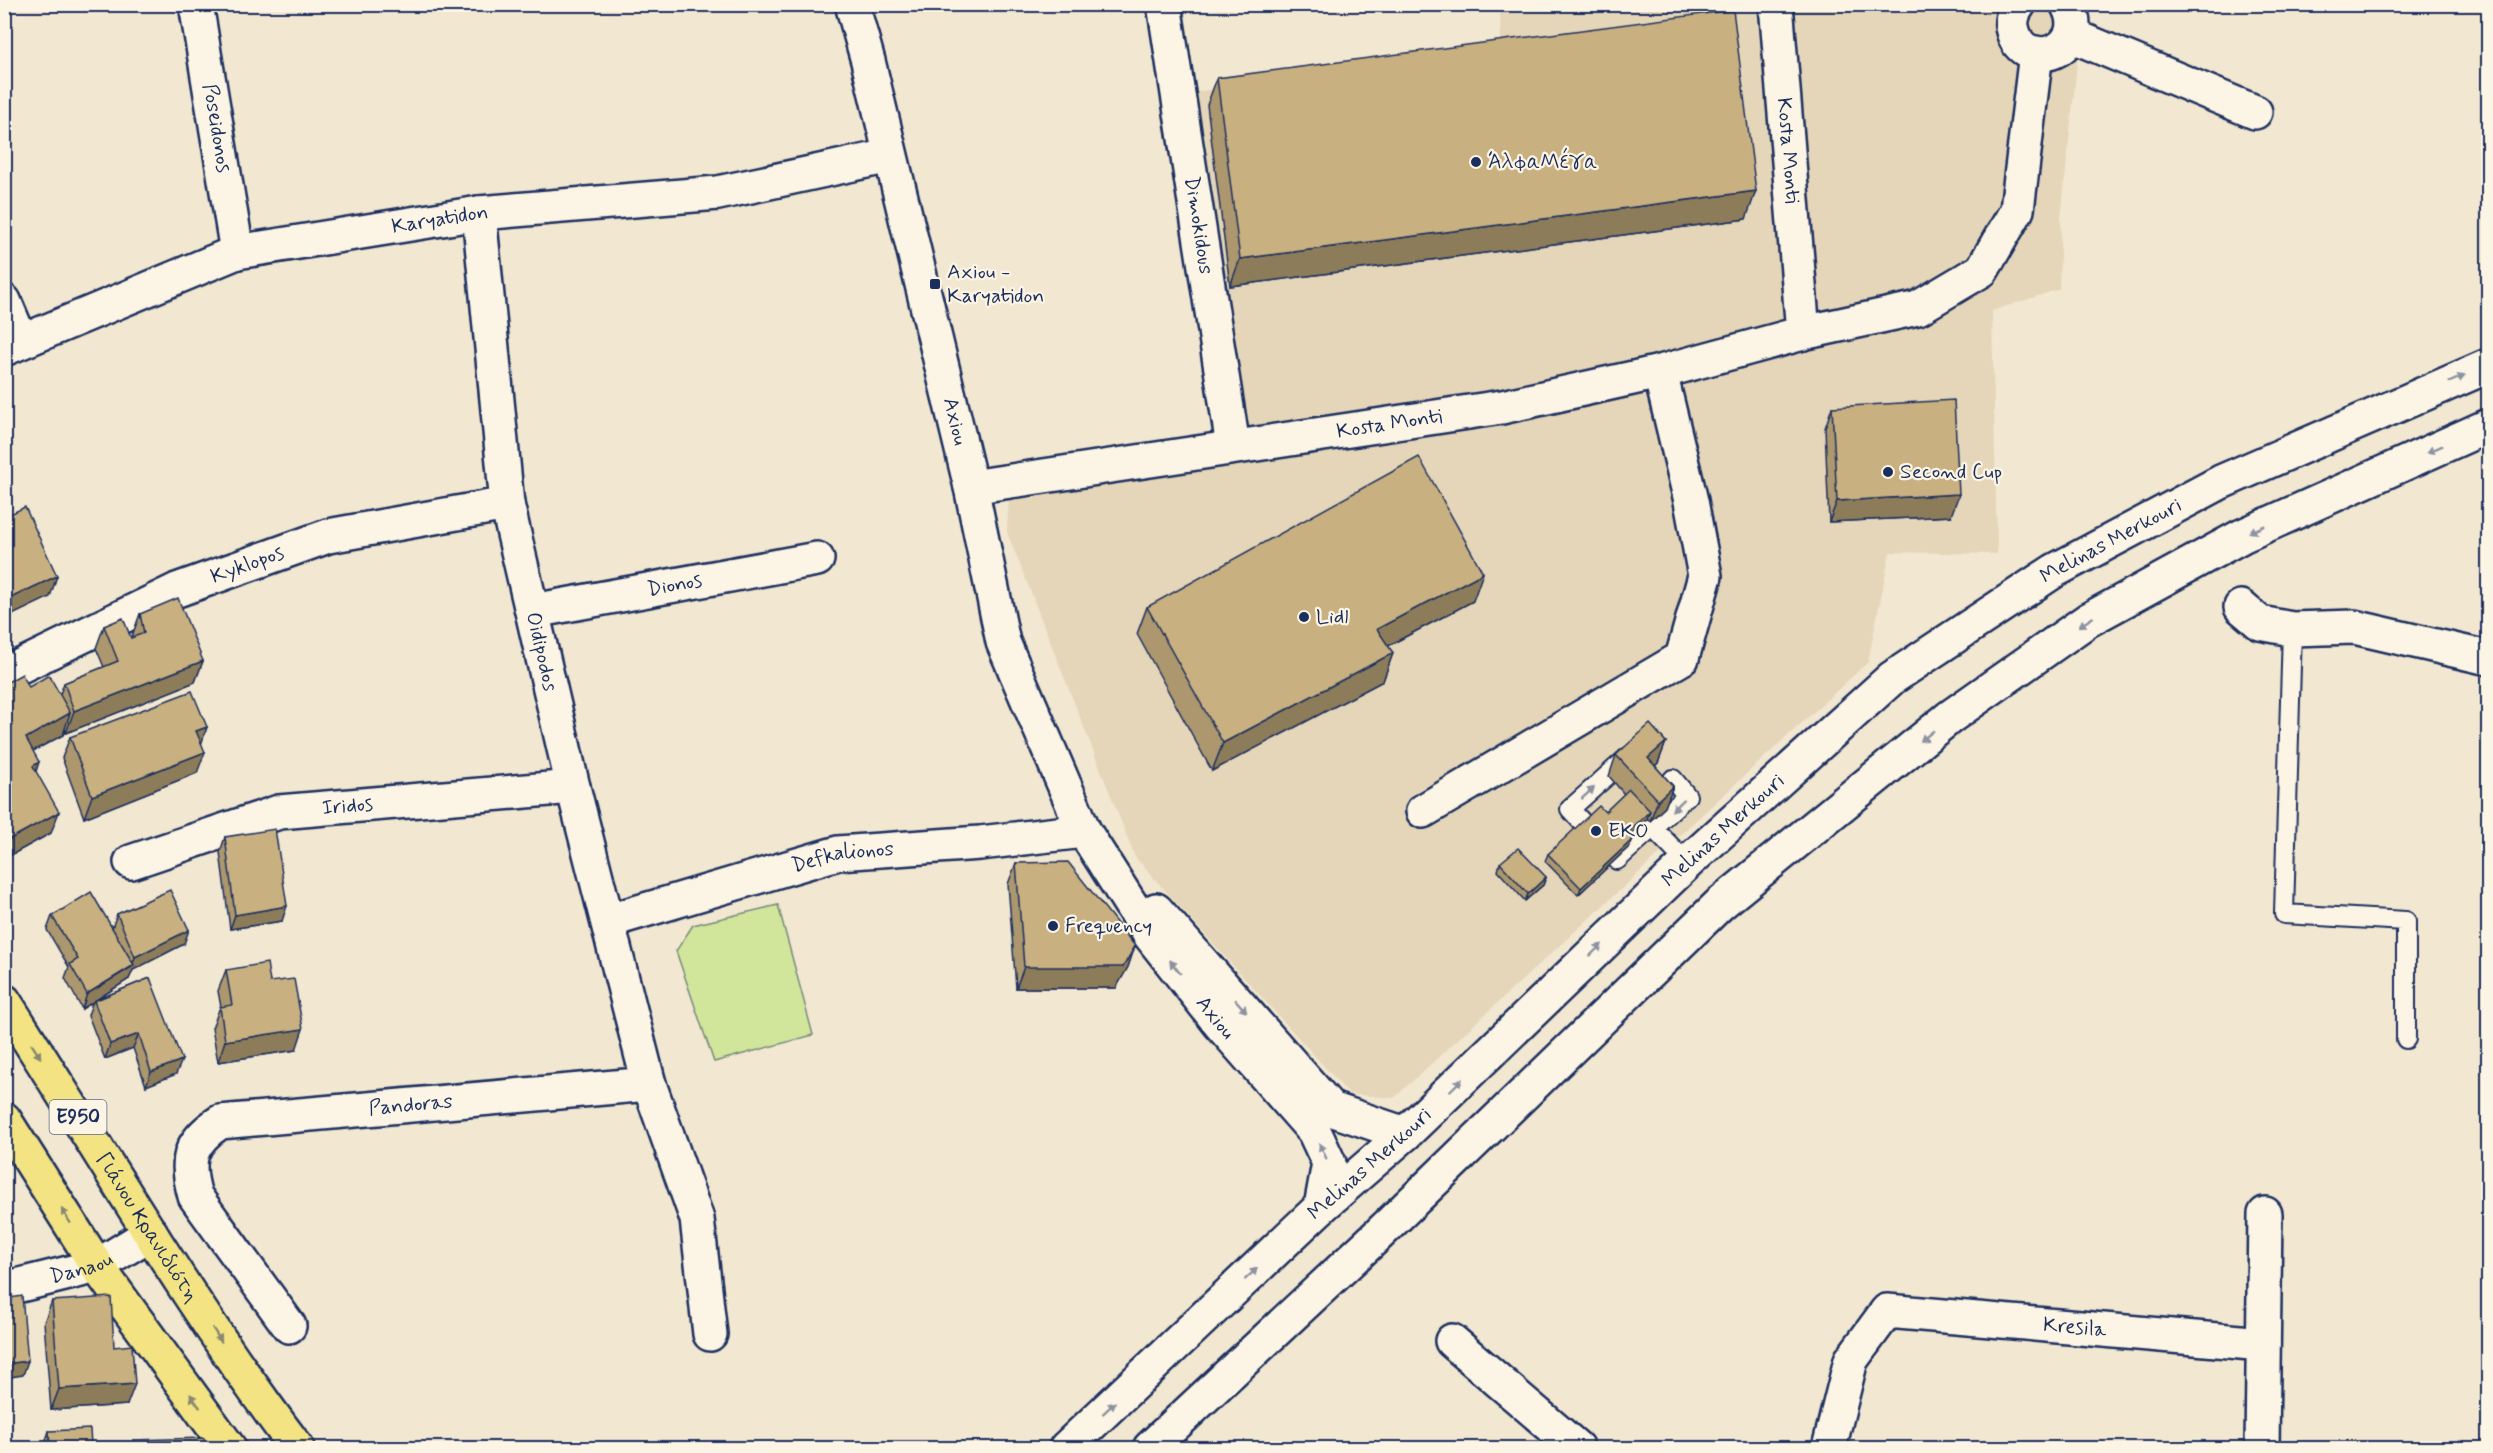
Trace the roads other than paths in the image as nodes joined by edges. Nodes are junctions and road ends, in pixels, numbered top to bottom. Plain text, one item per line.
1 (196, 4) edge
2 (852, 4) edge
3 (1164, 4) edge
4 (1776, 4) edge
5 (2019, 4) edge
6 (2069, 20) edge
7 (2036, 53) junction
8 (2255, 112) dead end
9 (890, 156) junction
10 (479, 213) junction
11 (237, 252) junction
12 (4, 301) edge
13 (1803, 333) junction
14 (13, 345) edge
15 (2488, 366) edge
16 (1660, 372) junction
17 (2488, 426) edge
18 (1233, 446) junction
19 (971, 487) junction
20 (507, 504) junction
21 (817, 559) dead end
22 (2241, 607) dead end
23 (533, 611) junction
24 (2292, 629) junction
25 (2488, 658) edge
26 (4, 674) edge
27 (1643, 744) edge
28 (1673, 779) dead end
29 (573, 788) junction
30 (1423, 811) dead end
31 (1653, 828) junction
32 (1084, 831) junction
33 (131, 862) dead end
34 (1687, 863) junction
35 (608, 921) junction
36 (4, 1002) edge
37 (2406, 1039) dead end
38 (649, 1084) junction
39 (4, 1119) edge
40 (1405, 1134) junction
41 (1321, 1207) junction
42 (2265, 1214) dead end
43 (151, 1233) junction
44 (97, 1266) junction
45 (4, 1289) edge
46 (289, 1326) dead end
47 (710, 1334) dead end
48 (1452, 1341) dead end
49 (2263, 1344) junction
50 (229, 1449) edge
51 (297, 1449) edge
52 (1066, 1449) edge
53 (1150, 1449) edge
54 (1576, 1449) edge
55 (1829, 1449) edge
56 (2262, 1449) edge

1 - 11 street, Poseidonos
2 - 9 street, Axiou
3 - 18 street, Dimokidous
4 - 13 street, Kosta Monti
5 - 7 street
6 - 7 street
6 - 8 street
7 - 13 street, Kosta Monti
9 - 10 street, Karyatidon
9 - 19 street, Axiou
10 - 11 street, Karyatidon
10 - 20 street, Oidipodos
11 - 14 street, Karyatidon
12 - 14 street
13 - 16 street, Kosta Monti
34 -> 15 street, Melinas Merkouri
16 - 18 street, Kosta Monti
16 - 30 street
17 -> 53 street
18 - 19 street, Kosta Monti
19 - 32 street, Axiou
20 - 23 street, Oidipodos
20 - 26 street, Kyklopos
21 - 23 street, Dionos
22 - 24 street
23 - 29 street, Oidipodos
24 - 25 street
24 - 37 lane
31 -> 27 lane
28 -> 31 lane
29 - 33 street, Iridos
29 - 35 street, Oidipodos
31 - 34 lane
32 - 35 street, Defkalionos
32 -> 40 street, Axiou
41 -> 32 street, Axiou
40 -> 34 street, Melinas Merkouri
35 - 38 street, Oidipodos
36 -> 43 main road, Γιάνου Κρανιδιότη / E950
38 - 46 street, Pandoras
38 - 47 street, Oidipodos
44 -> 39 main road, E950
40 - 41 street, Melinas Merkouri
52 -> 41 street, Melinas Merkouri
42 - 49 street
43 - 44 street, Danaou
43 -> 51 main road, Γιάνου Κρανιδιότη / E950
44 - 45 street, Danaou
50 -> 44 main road, E950
48 - 54 street
49 - 55 street, Kresila
49 - 56 street

